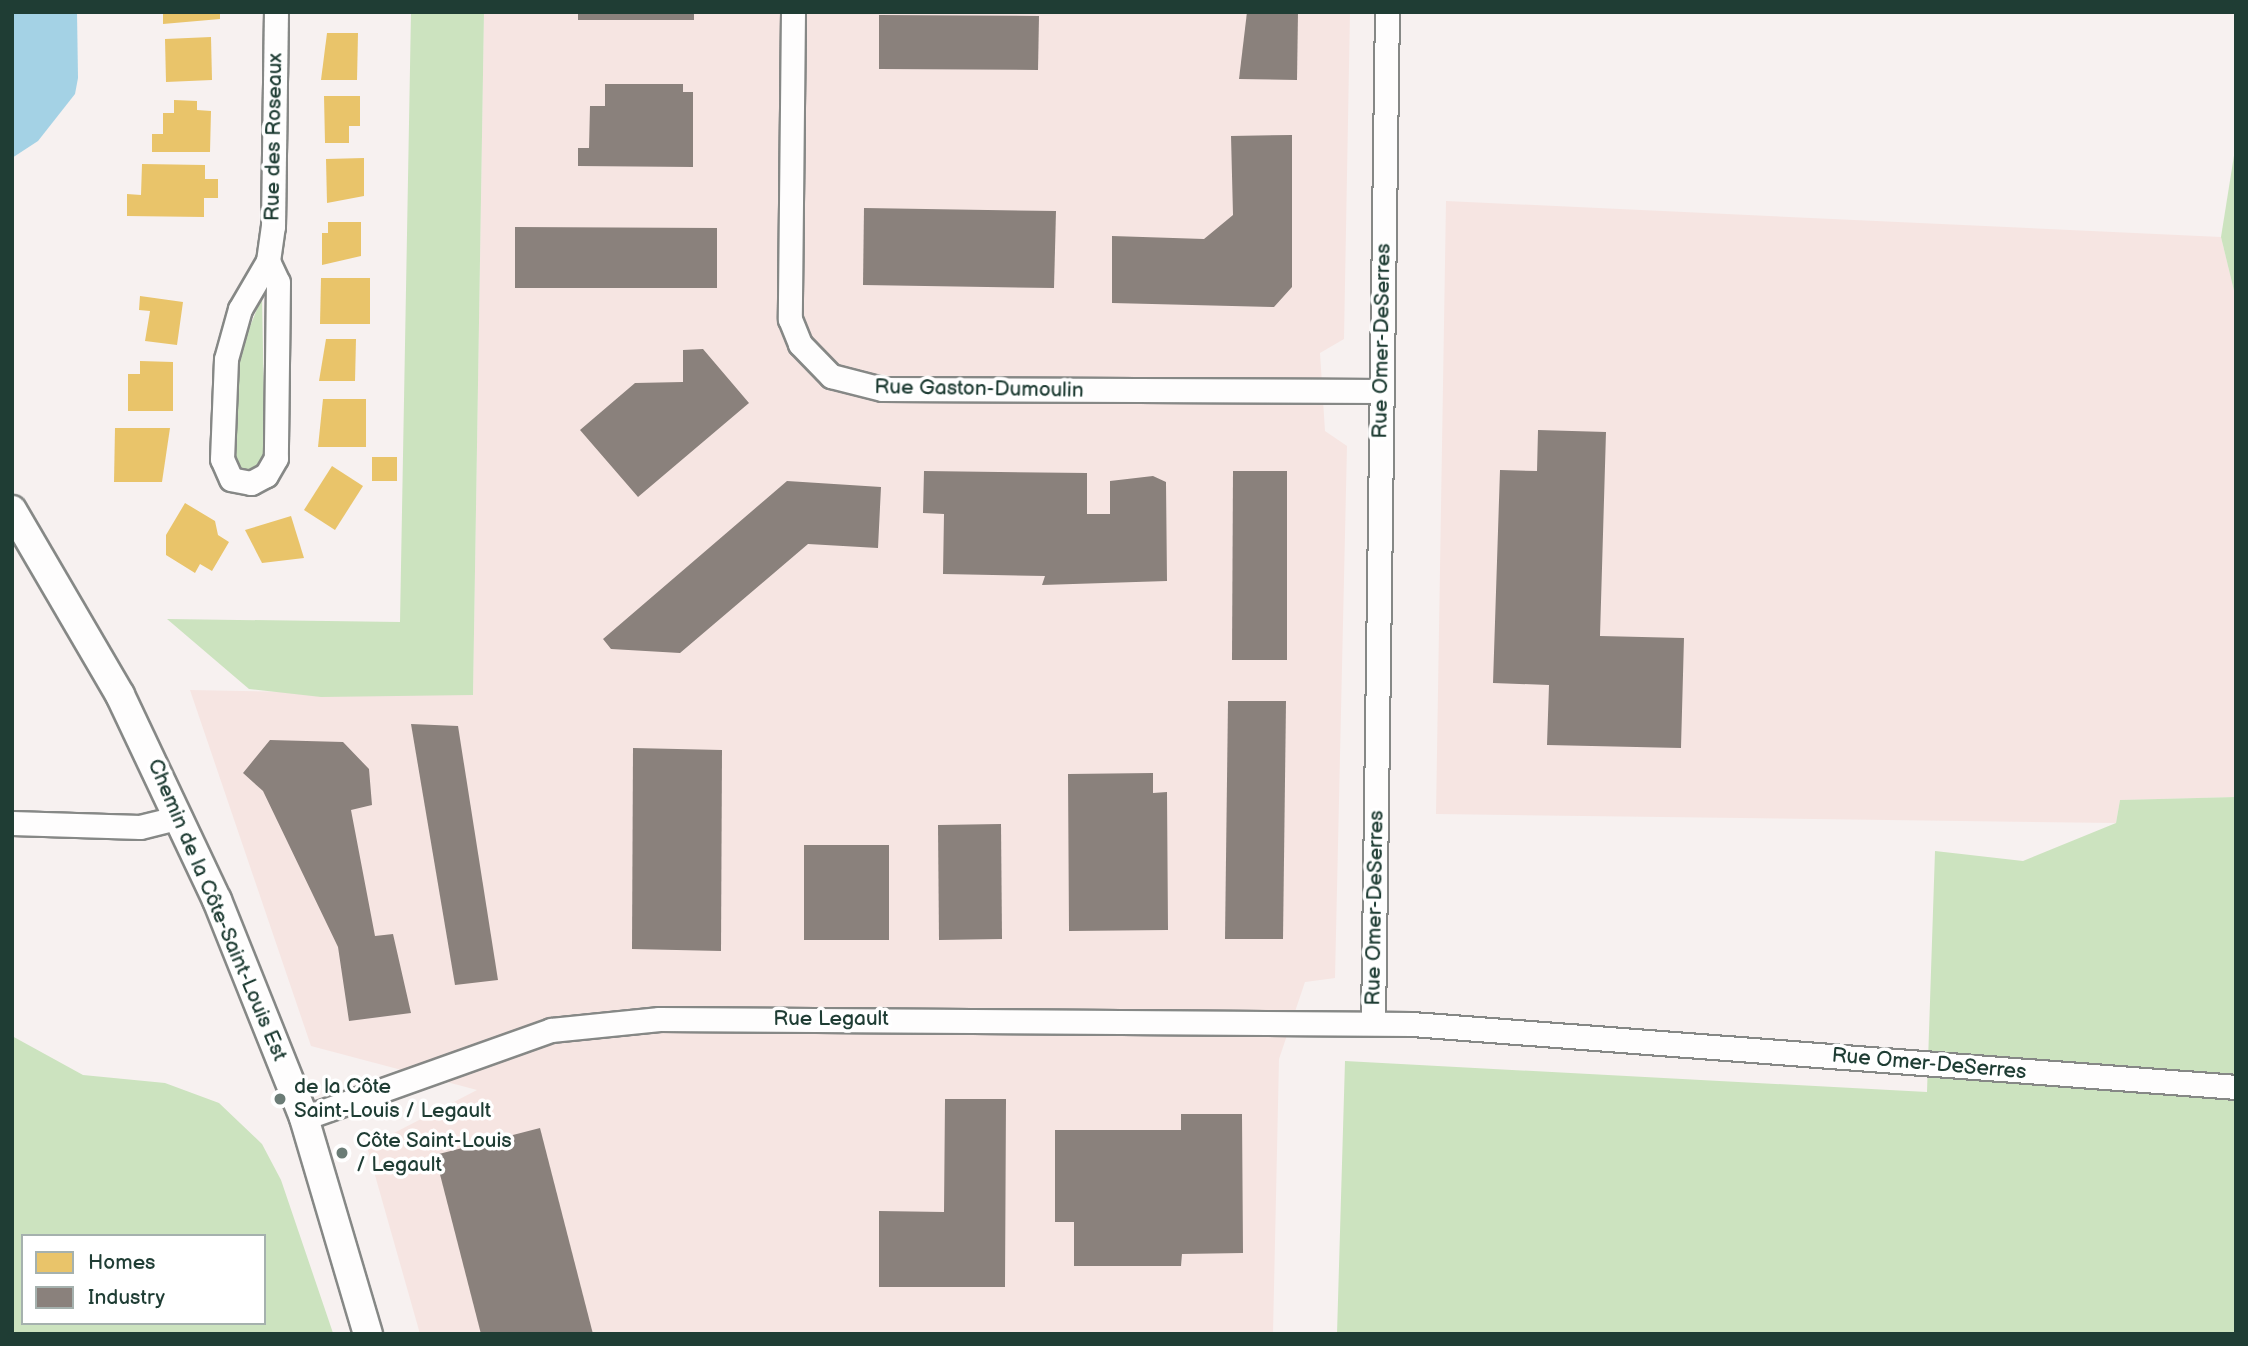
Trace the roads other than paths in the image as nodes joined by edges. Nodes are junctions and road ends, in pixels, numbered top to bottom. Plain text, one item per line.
1 (276, 12) edge
2 (793, 12) edge
3 (1387, 12) edge
4 (268, 261) junction
5 (1382, 391) junction
6 (12, 510) edge
7 (180, 817) junction
8 (12, 824) edge
9 (1373, 1023) junction
10 (2236, 1087) edge
11 (304, 1118) junction
12 (368, 1334) edge

1 - 4 street, Rue des Roseaux
2 - 5 street, Rue Gaston-Dumoulin
3 - 5 street, Rue Omer-DeSerres
4 - 4 street, Rue des Roseaux
5 - 9 street, Rue Omer-DeSerres
6 - 7 street, Chemin de la Côte-Saint-Louis Est
7 - 8 street
7 - 11 street, Chemin de la Côte-Saint-Louis Est
9 - 10 street, Rue Omer-DeSerres
9 - 11 street, Rue Legault
11 - 12 street, Chemin de la Côte-Saint-Louis Est

